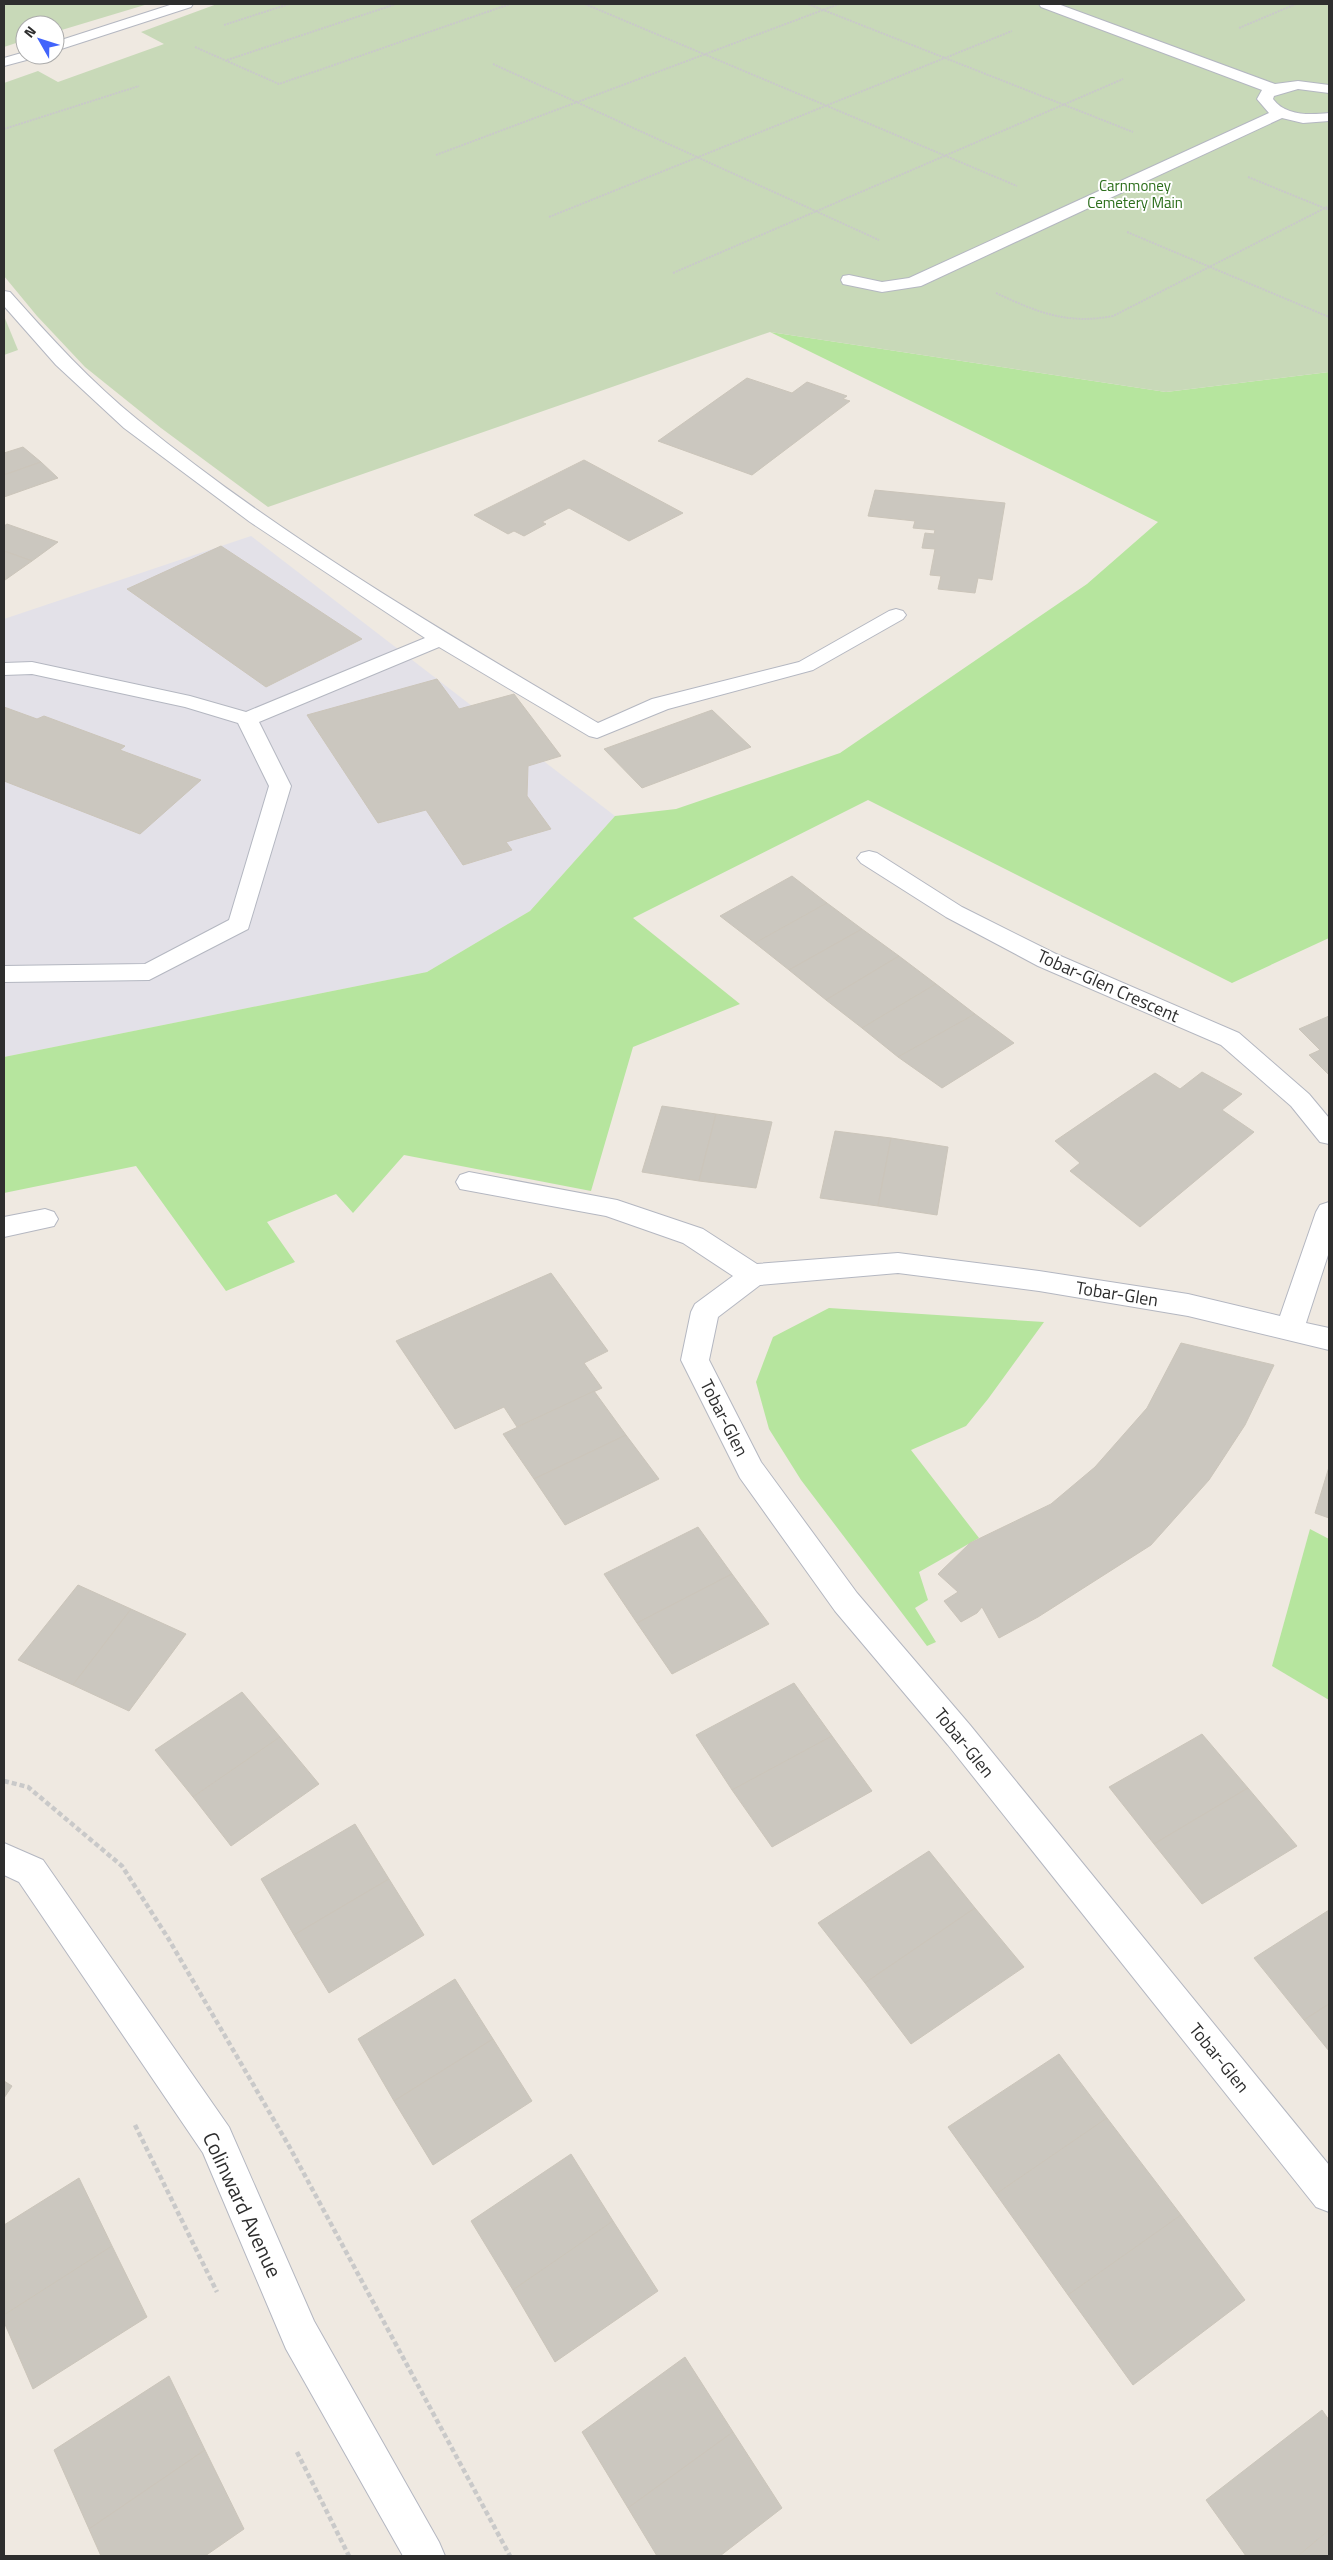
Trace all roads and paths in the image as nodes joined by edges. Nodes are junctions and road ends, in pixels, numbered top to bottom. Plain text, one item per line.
1 (186, 4) edge
2 (289, 4) edge
3 (396, 4) edge
4 (510, 4) edge
5 (585, 4) edge
6 (808, 4) edge
7 (839, 4) edge
8 (1046, 4) edge
9 (1296, 4) edge
10 (823, 10) junction
11 (1064, 10) junction
12 (216, 28) dead end
13 (65, 44) edge
14 (194, 47) dead end
15 (705, 54) junction
16 (1181, 54) junction
17 (944, 58) junction
18 (226, 61) junction
19 (493, 64) dead end
20 (139, 86) dead end
21 (1274, 89) junction
22 (1329, 89) edge
23 (577, 102) junction
24 (826, 105) junction
25 (1064, 105) junction
26 (1281, 112) junction
27 (1329, 117) edge
28 (4, 129) edge
29 (1190, 154) junction
30 (436, 155) dead end
31 (945, 156) junction
32 (698, 157) junction
33 (1326, 208) junction
34 (1329, 208) edge
35 (1072, 209) junction
36 (816, 212) junction
37 (550, 217) dead end
38 (1210, 267) junction
39 (943, 269) junction
40 (673, 273) dead end
41 (849, 280) dead end
42 (4, 296) edge
43 (1329, 317) edge
44 (896, 615) dead end
45 (440, 639) junction
46 (4, 669) edge
47 (247, 719) junction
48 (869, 858) dead end
49 (4, 974) edge
50 (1329, 1135) edge
51 (469, 1182) dead end
52 (1329, 1212) edge
53 (45, 1220) dead end
54 (4, 1226) edge
55 (753, 1274) junction
56 (1290, 1328) junction
57 (1329, 1339) edge
58 (4, 1858) edge
59 (130, 2116) dead end
60 (1329, 2194) edge
61 (222, 2300) dead end
62 (296, 2450) dead end
63 (349, 2556) edge
64 (426, 2556) edge

1 - 13 street
2 - 12 path
3 - 18 path
4 - 18 path
5 - 15 path
6 - 10 path
7 - 10 path
8 - 11 street
9 - 16 path
10 - 15 path
10 - 17 path
11 - 16 street
11 - 17 path
14 - 18 path
15 - 23 path
15 - 24 path
16 - 21 street
16 - 25 path
17 - 24 path
17 - 25 path
19 - 23 path
20 - 28 path
21 - 22 street
21 - 26 street
23 - 30 path
23 - 32 path
24 - 31 path
24 - 32 path
25 - 29 path
25 - 31 path
26 - 27 street
26 - 29 street
29 - 33 path
29 - 35 street
31 - 35 path
31 - 36 path
32 - 36 path
32 - 37 path
33 - 34 path
33 - 38 path
35 - 38 path
35 - 39 street
36 - 39 path
36 - 40 path
38 - 39 path
38 - 43 path
39 - 41 street
42 - 45 street
44 - 45 street
45 - 47 street
46 - 47 street
47 - 49 street
48 - 50 street, Tobar-Glen Crescent
51 - 55 street
52 - 56 street
53 - 54 street
55 - 56 street, Tobar-Glen
55 - 60 street, Tobar-Glen
56 - 57 street, Tobar-Glen
58 - 64 street, Colinward Avenue
59 - 61 path
62 - 63 path

